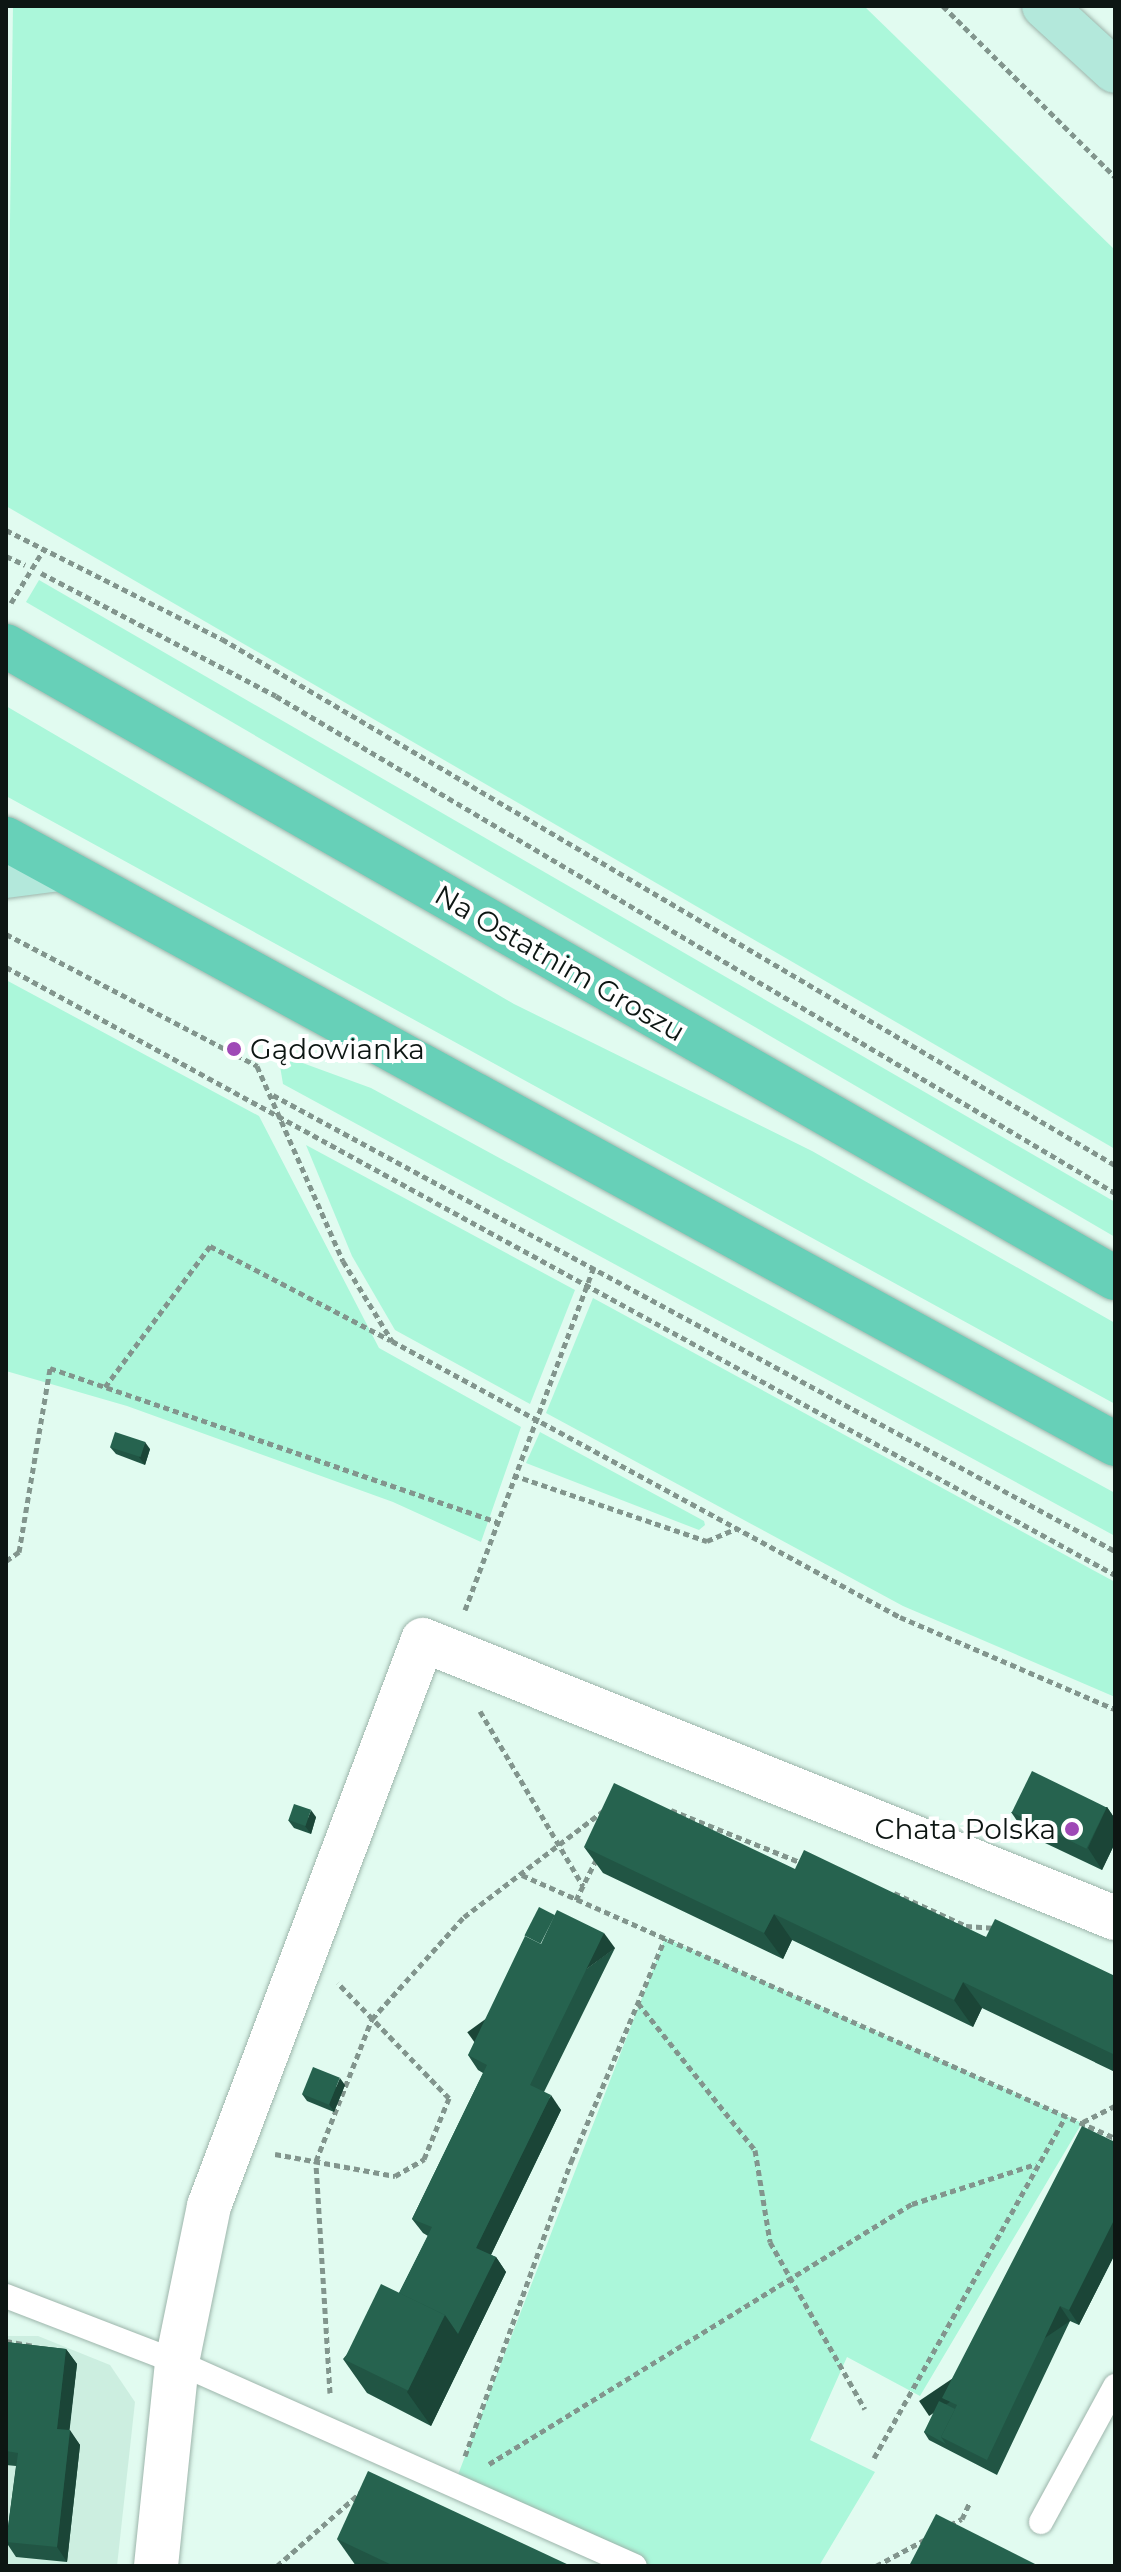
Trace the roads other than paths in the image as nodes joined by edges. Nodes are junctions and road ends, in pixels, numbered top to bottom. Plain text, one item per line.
1 (1044, 6) edge
2 (1115, 71) edge
3 (6, 646) edge
4 (6, 839) edge
5 (60, 869) junction
6 (6, 876) edge
7 (1115, 1278) edge
8 (1115, 1444) edge
9 (1115, 1918) edge
10 (6, 2296) edge
11 (177, 2362) junction
12 (1115, 2386) edge
13 (1041, 2522) dead end
14 (156, 2566) edge
15 (635, 2566) edge

1 - 2 street
3 - 7 main road, Na Ostatnim Groszu
4 - 5 main road
5 - 6 street
5 - 8 main road
9 - 11 street
10 - 11 lane
11 - 14 street
11 - 15 lane
12 - 13 lane

